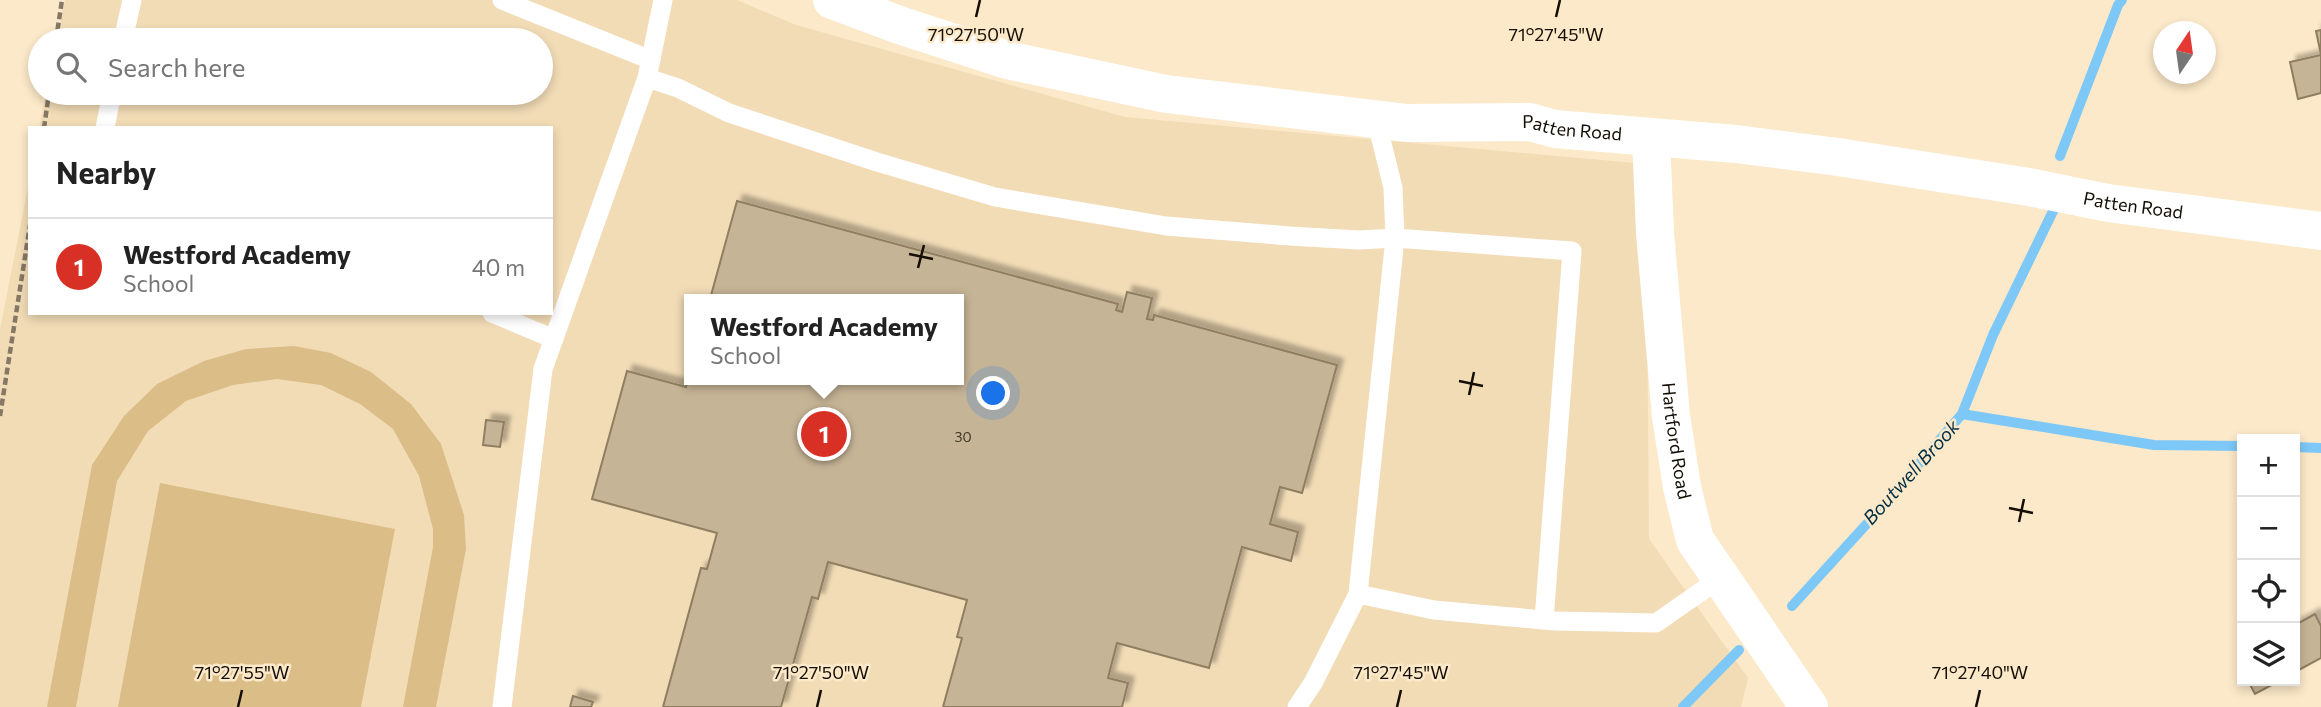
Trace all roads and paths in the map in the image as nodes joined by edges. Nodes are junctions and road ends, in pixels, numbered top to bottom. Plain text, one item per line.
1 (62, 0) edge
2 (132, 0) edge
3 (502, 0) edge
4 (663, 0) edge
5 (832, 0) edge
6 (58, 28) edge
7 (126, 28) edge
8 (649, 69) junction
9 (47, 105) edge
10 (110, 105) edge
11 (1376, 119) junction
12 (44, 126) edge
13 (105, 126) edge
14 (1651, 138) junction
15 (2321, 231) edge
16 (28, 238) edge
17 (1395, 238) junction
18 (497, 315) edge
19 (554, 339) junction
20 (0, 416) edge
21 (1722, 577) junction
22 (1358, 594) junction
23 (1544, 620) junction
24 (502, 707) edge
25 (1297, 707) edge
26 (1809, 707) edge

1 - 6 path
2 - 7 lane
3 - 8 lane
4 - 8 lane
5 - 11 street, Patten Road
8 - 17 lane
8 - 19 lane
9 - 12 path
10 - 13 lane
11 - 14 street, Patten Road
11 - 17 lane
14 - 15 street, Patten Road
14 - 21 street, Hartford Road
16 - 20 path
17 - 22 lane
17 - 23 lane
18 - 19 lane
19 - 24 lane
21 - 23 lane
21 - 26 street, Hartford Road
22 - 23 lane
22 - 25 lane

